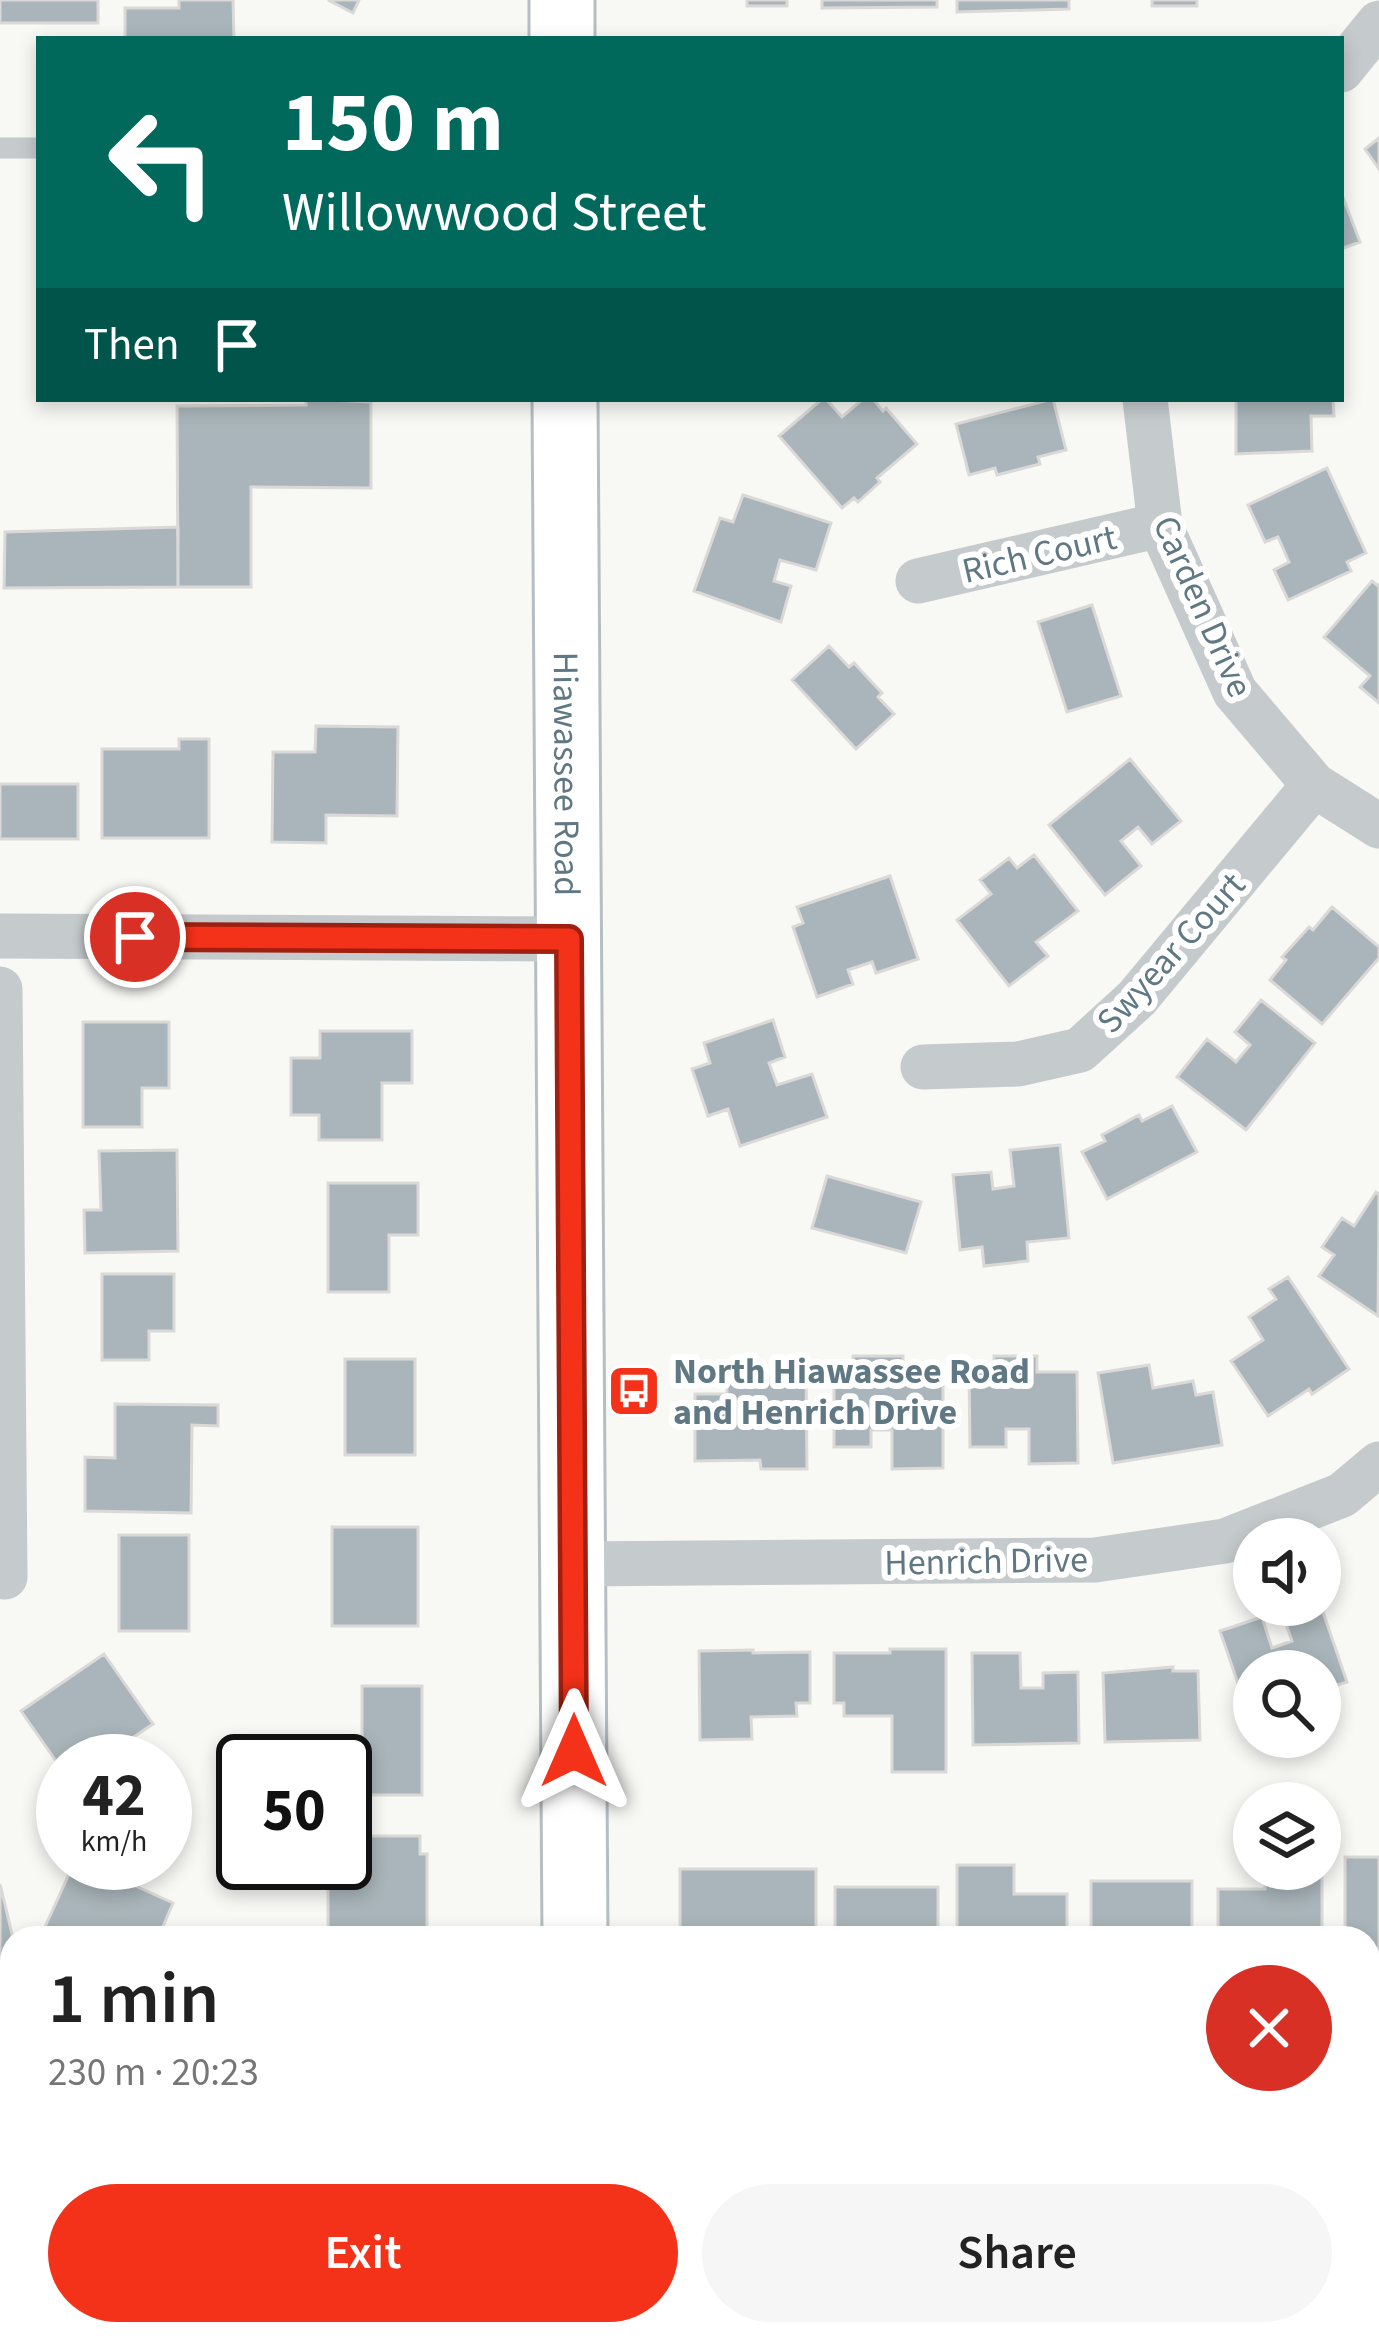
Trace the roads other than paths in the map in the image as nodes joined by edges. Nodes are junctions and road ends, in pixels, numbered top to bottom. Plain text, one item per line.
1 (562, 0) edge
2 (1379, 23) edge
3 (562, 36) edge
4 (1344, 66) edge
5 (0, 148) edge
6 (36, 148) edge
7 (565, 402) edge
8 (1145, 402) edge
9 (1160, 525) junction
10 (918, 580) dead end
11 (1314, 785) junction
12 (1379, 826) edge
13 (0, 936) edge
14 (569, 939) junction
15 (0, 989) edge
16 (923, 1067) dead end
17 (1379, 1464) edge
18 (572, 1564) junction
19 (5, 1576) dead end
20 (575, 1926) edge

1 - 3 main road
2 - 4 street
5 - 6 lane
7 - 14 main road, Hiawassee Road
8 - 9 street, Carden Drive
9 - 10 street, Rich Court
9 - 11 street, Carden Drive
11 - 12 street, Carden Drive
11 - 16 street, Swyear Court
13 - 14 street
14 - 18 main road, Hiawassee Road
15 - 19 street
17 - 18 street, Henrich Drive
18 - 20 main road, Hiawassee Road

